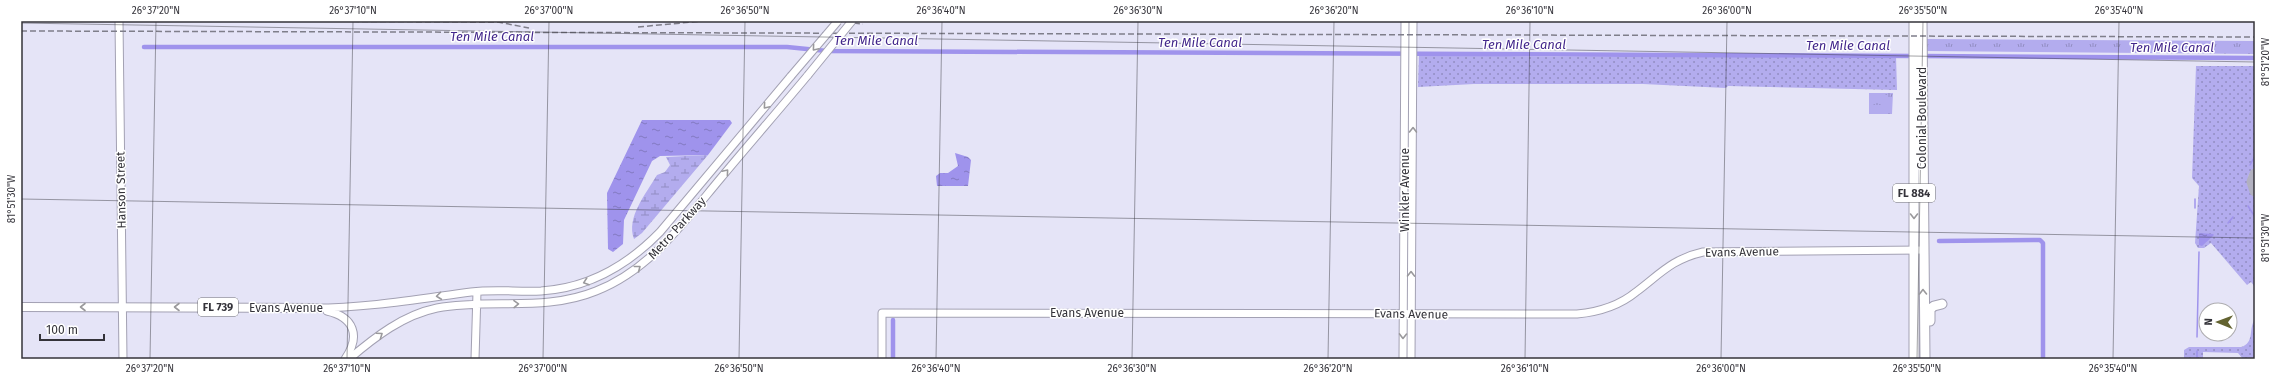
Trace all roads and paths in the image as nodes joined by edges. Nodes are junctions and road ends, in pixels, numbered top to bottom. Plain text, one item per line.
1 (119, 21) edge
2 (838, 21) edge
3 (852, 21) edge
4 (1405, 21) edge
5 (1413, 21) edge
6 (1914, 21) edge
7 (1922, 21) edge
8 (1918, 48) junction
9 (1918, 65) junction
10 (1918, 135) junction
11 (1918, 250) junction
12 (477, 292) junction
13 (477, 304) junction
14 (1942, 304) dead end
15 (21, 307) edge
16 (122, 307) junction
17 (314, 308) junction
18 (1407, 313) junction
19 (1925, 354) edge
20 (123, 359) edge
21 (345, 359) edge
22 (349, 359) edge
23 (475, 359) edge
24 (882, 359) edge
25 (1403, 359) edge
26 (1411, 359) edge
27 (1914, 359) edge

1 - 16 street, Hanson Street
2 -> 12 street, Metro Parkway / FL 739, bridge
13 -> 3 street, Metro Parkway, bridge
4 - 18 street, Winkler Avenue
18 -> 5 street, Winkler Avenue
6 - 8 highway, Colonial Boulevard / FL 884
7 - 8 highway, Colonial Boulevard / FL 884
8 - 9 highway, Colonial Boulevard / FL 884
9 - 10 highway, Colonial Boulevard / FL 884
9 - 10 highway, Colonial Boulevard / FL 884
10 -> 11 highway, Colonial Boulevard / FL 884
10 - 11 highway, Colonial Boulevard / FL 884
11 - 18 street, Evans Avenue
19 -> 11 highway, Colonial Boulevard / FL 884
11 - 27 highway, Colonial Boulevard / FL 884
12 - 13 street
12 -> 17 street, Evans Avenue / FL 739
22 -> 13 street, Metro Parkway
13 - 23 street
14 - 19 highway
16 -> 15 main road, Evans Avenue / FL 739
17 -> 16 main road, Evans Avenue / FL 739
16 - 20 street, Hanson Street
17 - 21 street
18 - 24 street, Evans Avenue
18 -> 25 street, Winkler Avenue
18 - 26 street, Winkler Avenue

